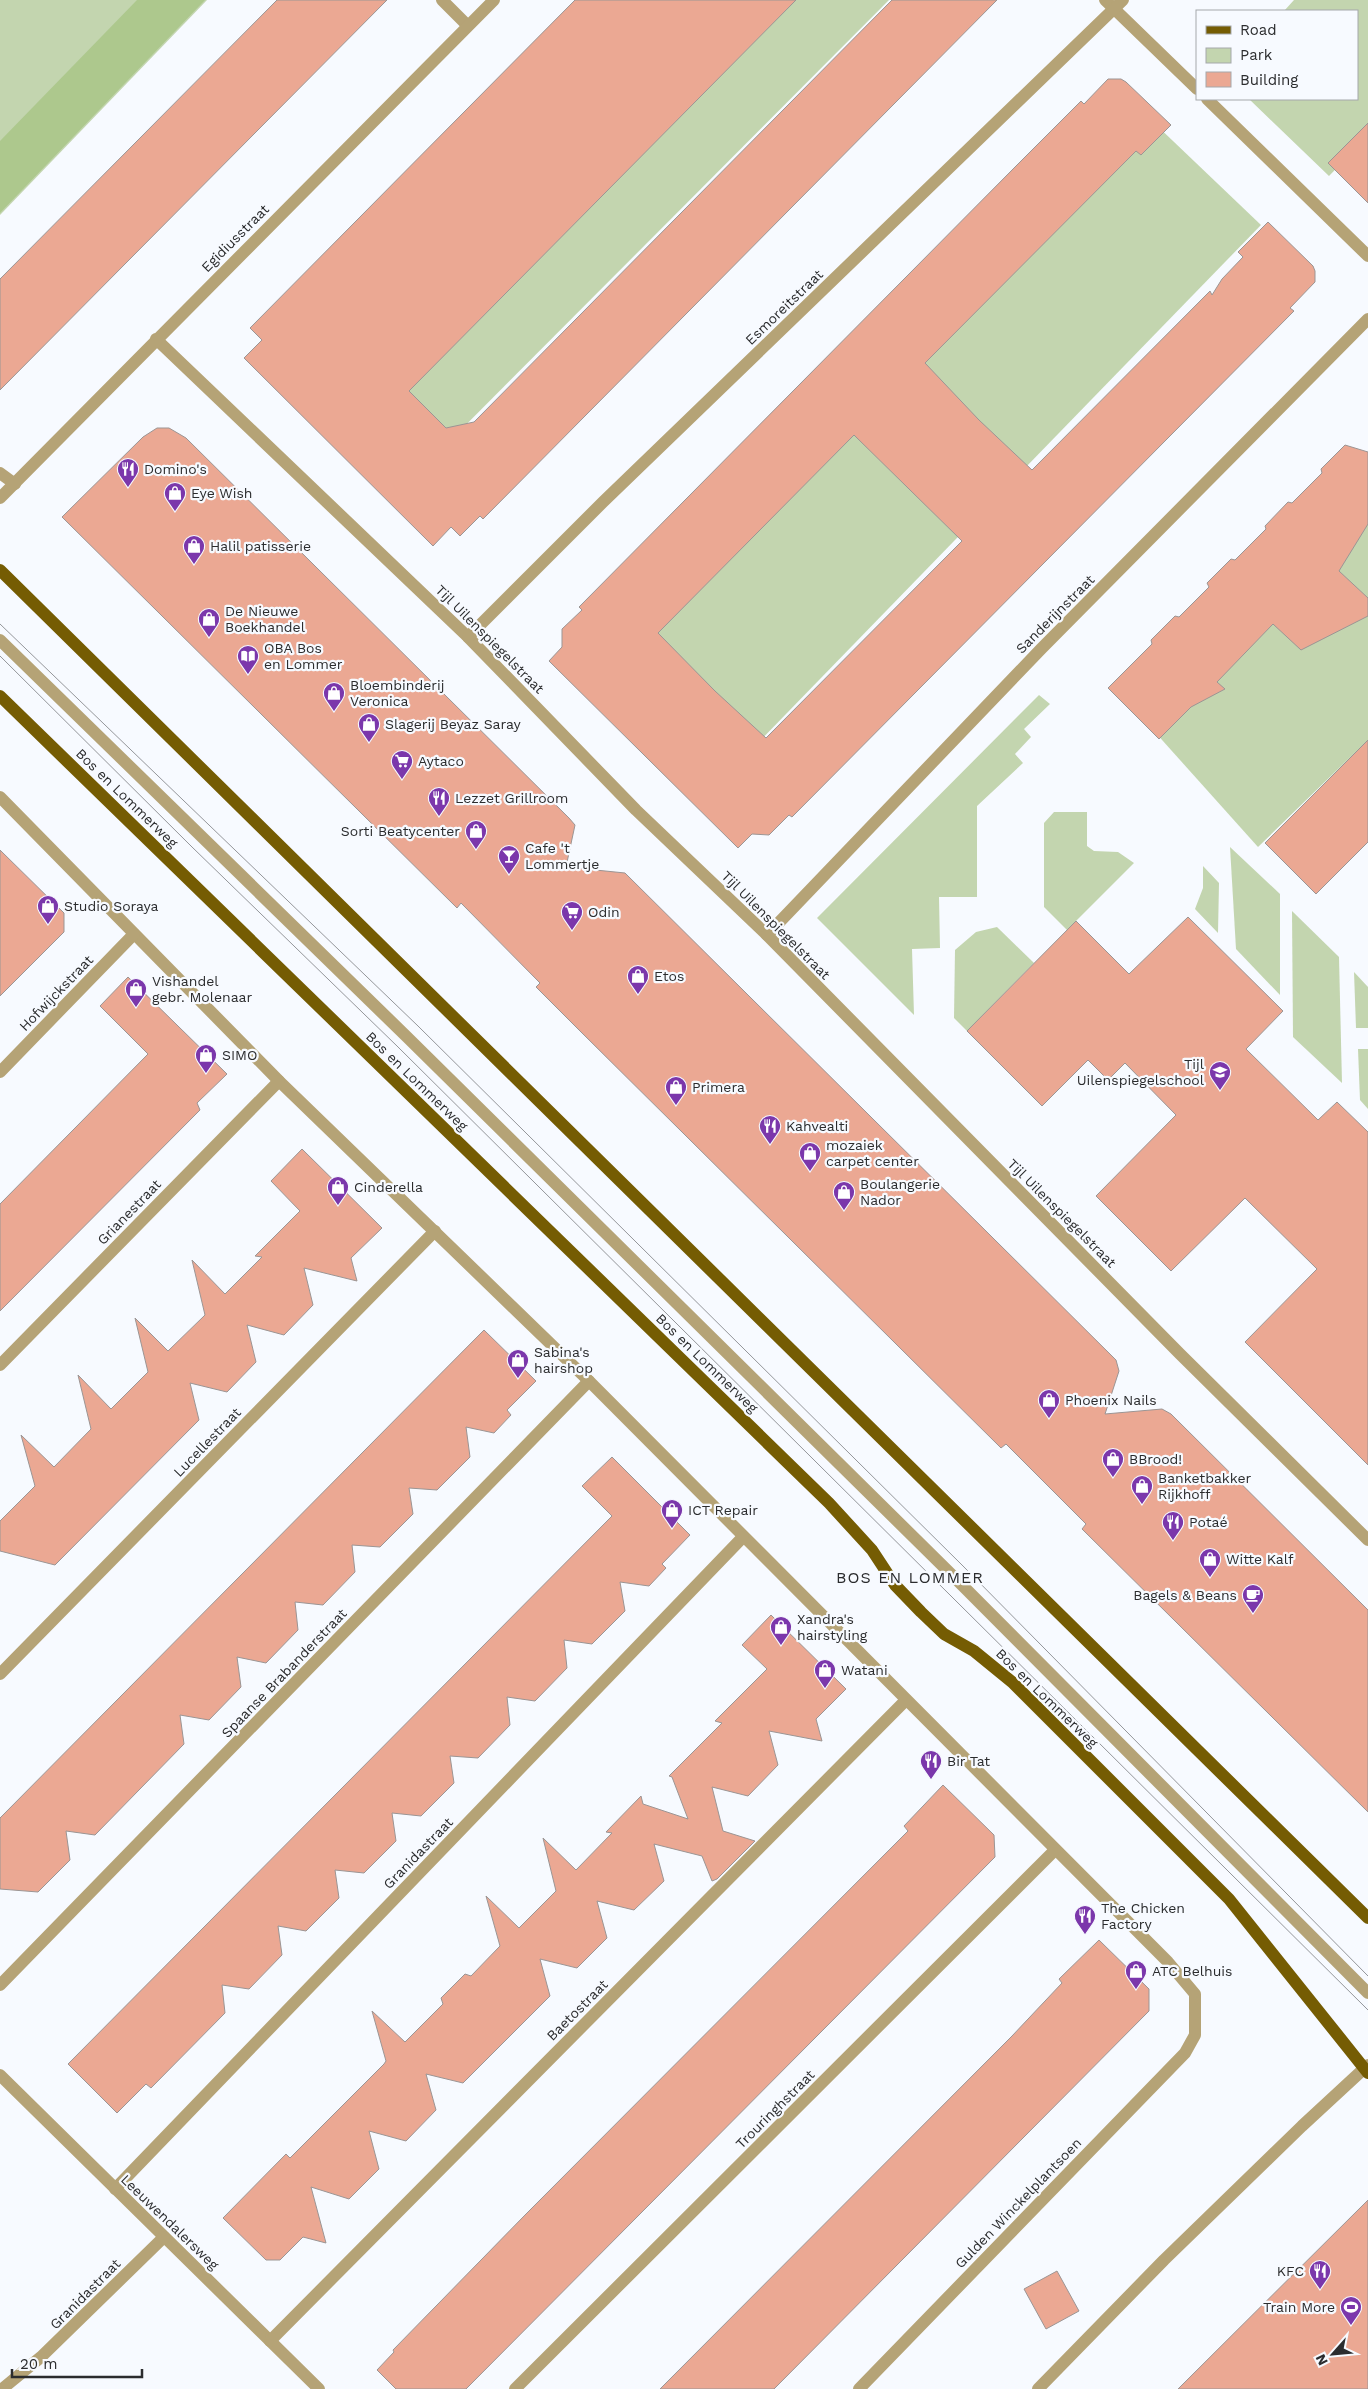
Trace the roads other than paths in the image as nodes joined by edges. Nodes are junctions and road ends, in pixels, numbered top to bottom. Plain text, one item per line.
1 (442, 0) edge
2 (494, 0) edge
3 (1114, 3) edge
4 (467, 25) junction
5 (1196, 88) edge
6 (1208, 100) edge
7 (1368, 256) edge
8 (1368, 319) edge
9 (156, 339) junction
10 (0, 473) edge
11 (14, 484) junction
12 (0, 498) edge
13 (0, 570) edge
14 (468, 637) junction
15 (0, 640) edge
16 (0, 696) edge
17 (0, 797) edge
18 (134, 934) junction
19 (767, 935) junction
20 (0, 1072) edge
21 (279, 1081) junction
22 (435, 1232) junction
23 (0, 1365) edge
24 (590, 1381) junction
25 (743, 1537) junction
26 (1368, 1540) edge
27 (0, 1674) edge
28 (906, 1700) junction
29 (1055, 1850) junction
30 (1368, 1918) edge
31 (0, 1985) edge
32 (1368, 1993) edge
33 (1367, 2069) edge
34 (0, 2075) edge
35 (115, 2189) junction
36 (164, 2237) junction
37 (270, 2341) junction
38 (2, 2389) edge
39 (319, 2389) edge
40 (515, 2389) edge
41 (859, 2389) edge
42 (1038, 2389) edge

1 - 4 street
2 - 4 street, Egidiusstraat
3 - 5 street
3 - 14 street, Esmoreitstraat
4 - 9 street, Egidiusstraat
6 - 7 street
8 - 19 street, Sanderijnstraat
9 - 11 street, Egidiusstraat
9 - 14 street, Tijl Uilenspiegelstraat
10 - 11 street
11 - 12 street, Egidiusstraat
13 - 30 main road
14 - 19 street, Tijl Uilenspiegelstraat
15 - 32 street, Bos en Lommerweg
16 - 33 main road, Bos en Lommerweg
17 - 18 street
18 - 20 street, Hofwijckstraat
18 - 21 street
19 - 26 street, Tijl Uilenspiegelstraat
21 - 22 street
21 - 23 street, Grianestraat
22 - 24 street
22 - 27 street, Lucellestraat
24 - 25 street
24 - 31 street, Spaanse Brabanderstraat
25 - 28 street
25 - 35 street, Granidastraat
28 - 29 street
28 - 37 street, Baetostraat
29 - 40 street, Trouringhstraat
29 - 41 street, Gulden Winckelplantsoen
33 - 42 street
34 - 35 street, Leeuwendalersweg
35 - 36 street, Leeuwendalersweg
36 - 37 street, Leeuwendalersweg
36 - 38 street, Granidastraat
37 - 39 street, Leeuwendalersweg

